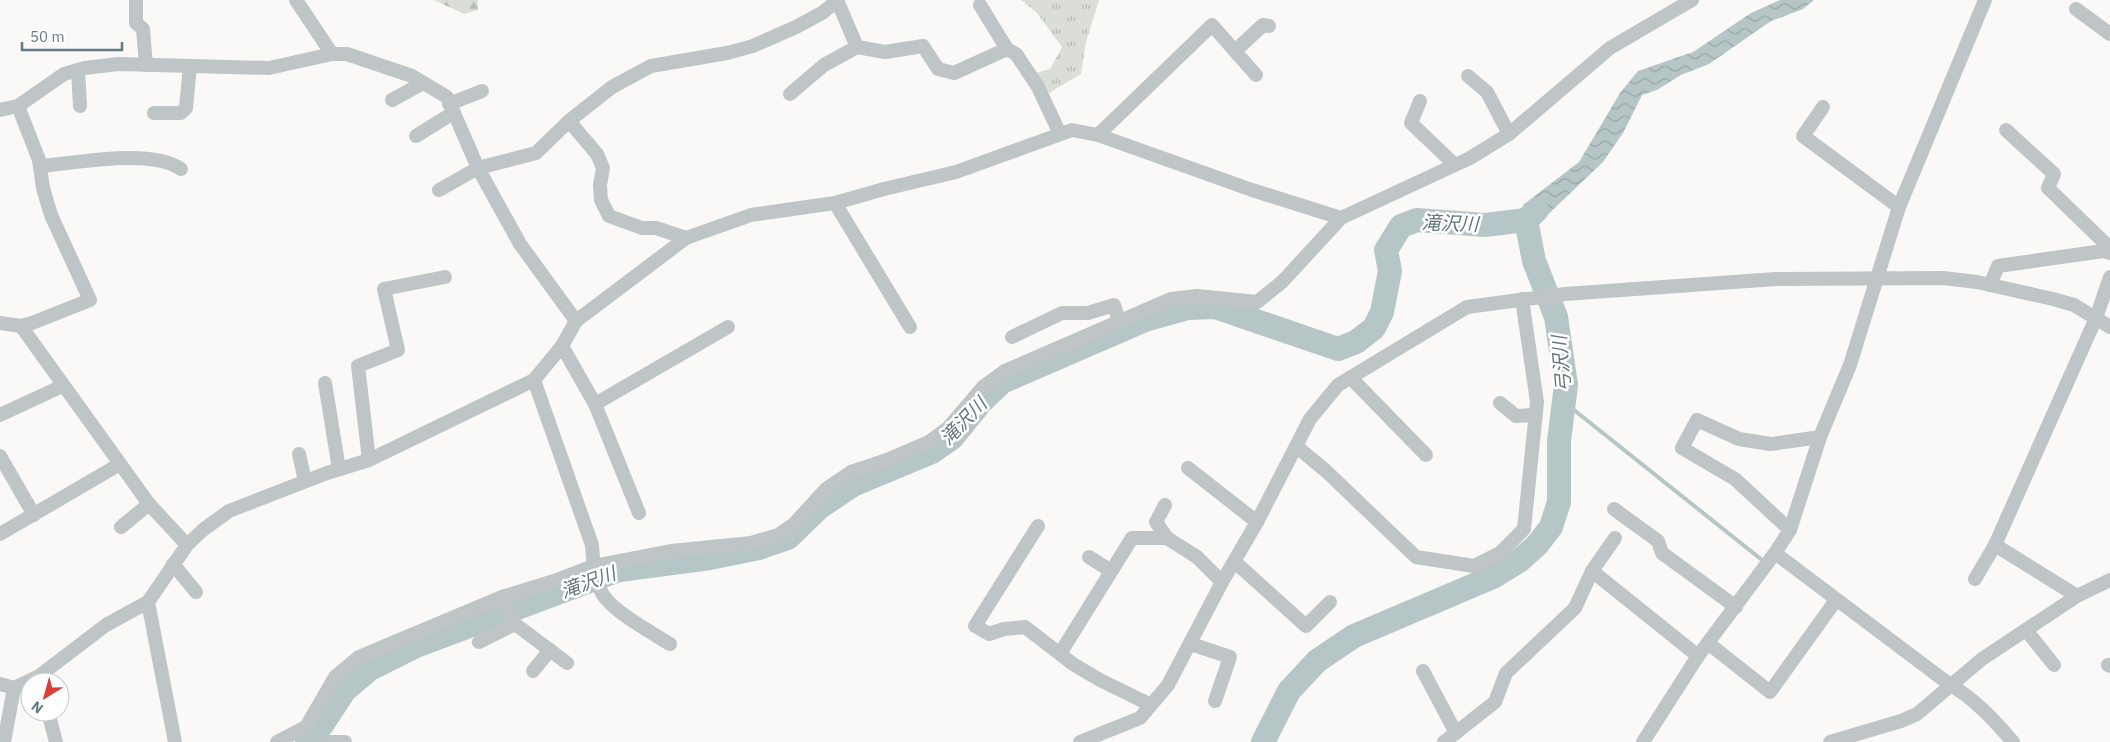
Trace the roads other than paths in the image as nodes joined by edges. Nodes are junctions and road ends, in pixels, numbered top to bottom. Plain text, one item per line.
1 (136, 0) edge
2 (296, 0) edge
3 (1692, 0) edge
4 (1985, 0) edge
5 (837, 1) edge
6 (980, 4) dead end
7 (2076, 9) dead end
8 (1269, 26) dead end
9 (2110, 34) edge
10 (857, 47) junction
11 (1007, 49) junction
12 (1235, 51) junction
13 (332, 54) junction
14 (146, 65) junction
15 (190, 66) junction
16 (78, 70) junction
17 (1256, 75) dead end
18 (1468, 76) dead end
19 (423, 83) junction
20 (482, 92) dead end
21 (790, 94) dead end
22 (392, 100) dead end
23 (1420, 101) dead end
24 (18, 106) junction
25 (80, 106) dead end
26 (1823, 107) dead end
27 (451, 109) junction
28 (0, 110) edge
29 (154, 113) dead end
30 (569, 121) junction
31 (2006, 130) dead end
32 (1060, 134) junction
33 (1509, 134) junction
34 (1098, 135) junction
35 (416, 136) dead end
36 (1455, 165) junction
37 (40, 166) junction
38 (478, 168) junction
39 (181, 169) dead end
40 (439, 190) dead end
41 (835, 204) junction
42 (1899, 206) junction
43 (1341, 218) junction
44 (686, 238) junction
45 (2110, 248) edge
46 (2110, 253) edge
47 (445, 277) dead end
48 (2110, 277) edge
49 (1875, 278) junction
50 (1990, 285) junction
51 (1527, 299) junction
52 (2096, 318) junction
53 (576, 321) junction
54 (1119, 321) junction
55 (0, 323) edge
56 (21, 326) junction
57 (728, 327) dead end
58 (910, 327) dead end
59 (2110, 327) edge
60 (1012, 337) dead end
61 (562, 346) junction
62 (1351, 378) junction
63 (534, 380) junction
64 (325, 383) dead end
65 (58, 388) dead end
66 (1500, 403) dead end
67 (595, 404) junction
68 (0, 415) edge
69 (1536, 415) junction
70 (1820, 437) junction
71 (1296, 446) junction
72 (299, 454) dead end
73 (1426, 455) dead end
74 (0, 456) edge
75 (369, 460) junction
76 (120, 464) junction
77 (1188, 468) dead end
78 (339, 469) junction
79 (305, 481) junction
80 (149, 504) junction
81 (1166, 504) dead end
82 (1614, 509) dead end
83 (640, 513) dead end
84 (34, 515) junction
85 (1258, 522) junction
86 (1038, 526) dead end
87 (121, 528) dead end
88 (1790, 530) junction
89 (0, 534) edge
90 (1167, 538) junction
91 (1615, 538) dead end
92 (188, 545) junction
93 (1995, 545) junction
94 (1776, 554) junction
95 (1089, 557) dead end
96 (1236, 562) junction
97 (173, 564) junction
98 (593, 566) junction
99 (1111, 571) junction
100 (1592, 571) junction
101 (1975, 579) dead end
102 (2110, 580) edge
103 (1222, 582) junction
104 (196, 592) dead end
105 (2077, 596) junction
106 (502, 597) junction
107 (1836, 600) junction
108 (148, 602) junction
109 (1330, 602) dead end
110 (1736, 607) junction
111 (515, 624) junction
112 (2026, 630) junction
113 (479, 642) dead end
114 (1708, 643) junction
115 (670, 644) dead end
116 (1191, 644) junction
117 (550, 650) junction
118 (1061, 652) junction
119 (1698, 656) junction
120 (567, 663) dead end
121 (2054, 665) dead end
122 (533, 671) dead end
123 (1423, 671) dead end
124 (48, 672) edge
125 (0, 684) edge
126 (1949, 684) junction
127 (20, 686) edge
128 (14, 688) junction
129 (1215, 701) dead end
130 (1151, 705) junction
131 (51, 722) edge
132 (1456, 732) junction
133 (4, 742) edge
134 (56, 742) edge
135 (175, 742) edge
136 (277, 742) edge
137 (328, 742) edge
138 (345, 742) edge
139 (1080, 742) edge
140 (1444, 742) edge
141 (1642, 742) edge
142 (1830, 742) edge
143 (2013, 742) edge

1 - 14 street
2 - 13 street
3 - 33 street
4 - 42 street
5 - 10 street
5 - 30 street
6 - 11 street
7 - 9 street
8 - 12 street
10 - 11 street
10 - 21 street
11 - 32 street
12 - 17 street
12 - 34 street
13 - 15 street
13 - 19 street
14 - 15 street
14 - 16 street
15 - 29 street
16 - 24 street
16 - 25 street
18 - 33 street
19 - 22 street
19 - 27 street
20 - 27 street
23 - 36 street
24 - 28 street
24 - 37 street
26 - 42 street
27 - 35 street
27 - 38 street
30 - 38 street
30 - 44 street
31 - 45 street
32 - 34 street
32 - 41 street
33 - 36 street
34 - 43 street
36 - 43 street
37 - 39 street
37 - 56 street
38 - 40 street
38 - 53 street
41 - 44 street
41 - 58 street
42 - 49 street
43 - 54 street
44 - 53 street
46 - 50 street
47 - 75 street
48 - 52 street
49 - 50 street
49 - 51 street
49 - 70 street
50 - 52 street
51 - 62 street
51 - 69 street
52 - 59 street
52 - 93 street
53 - 61 street
54 - 60 street
54 - 98 street
55 - 56 street
56 - 76 street
57 - 67 street
61 - 63 street
61 - 67 street
62 - 71 street
62 - 73 street
63 - 75 street
63 - 98 street
64 - 78 street
65 - 68 street
66 - 69 street
67 - 83 street
69 - 71 street
70 - 88 street
70 - 88 street
71 - 85 street
72 - 79 street
74 - 84 street
75 - 78 street
76 - 80 street
76 - 84 street
77 - 85 street
78 - 79 street
79 - 92 street
80 - 87 street
80 - 92 street
81 - 90 street
82 - 110 street
84 - 89 street
85 - 96 street
86 - 118 street
88 - 94 street
90 - 99 street
90 - 103 street
91 - 100 street
92 - 97 street
93 - 101 street
93 - 105 street
94 - 107 street
94 - 110 street
95 - 99 street
96 - 103 street
96 - 109 street
97 - 104 street
97 - 108 street
98 - 106 street
98 - 115 street
99 - 118 street
100 - 119 street
100 - 132 street
102 - 105 street
103 - 116 street
105 - 112 street
106 - 111 street
106 - 136 street
107 - 114 street
107 - 126 street
108 - 124 street
108 - 135 street
110 - 114 street
111 - 113 street
111 - 117 street
112 - 121 street
112 - 126 street
114 - 119 street
116 - 129 street
116 - 130 street
117 - 120 street
117 - 122 street
118 - 130 street
119 - 141 street
123 - 132 street
125 - 128 street
126 - 142 street
126 - 143 street
127 - 128 street
128 - 133 street
130 - 139 street
131 - 134 street
132 - 140 street
137 - 138 street

